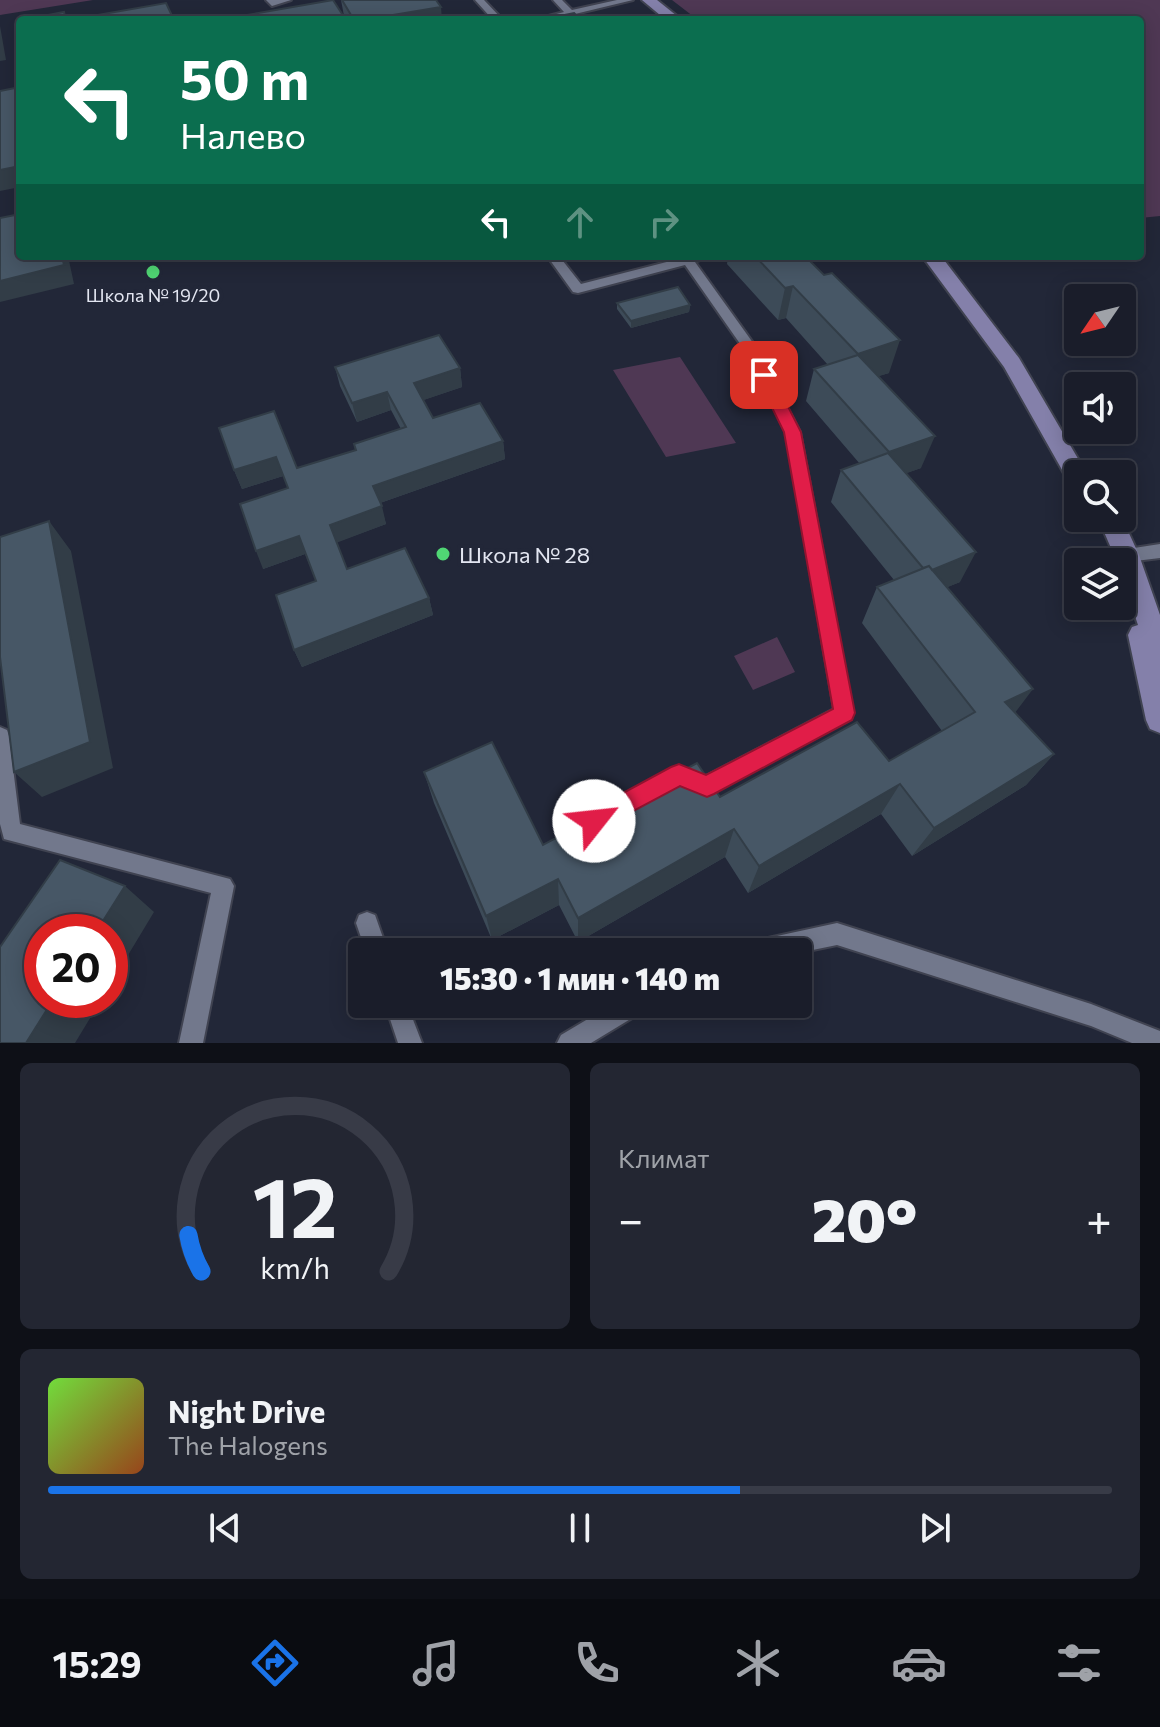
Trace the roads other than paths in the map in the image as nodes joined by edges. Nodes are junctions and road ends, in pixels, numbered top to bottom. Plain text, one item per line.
1 (270, 0) edge
2 (287, 0) edge
3 (479, 0) edge
4 (557, 0) edge
5 (629, 0) edge
6 (641, 0) edge
7 (649, 0) edge
8 (570, 13) junction
9 (494, 16) edge
10 (556, 16) edge
11 (661, 16) edge
12 (670, 16) edge
13 (556, 260) edge
14 (692, 260) edge
15 (697, 260) edge
16 (934, 260) edge
17 (950, 260) edge
18 (1069, 460) edge
19 (1082, 460) edge
20 (1160, 551) edge
21 (1136, 555) edge
22 (1136, 596) edge
23 (1136, 620) edge
24 (1160, 653) edge
25 (1160, 720) edge
26 (0, 736) edge
27 (679, 775) edge
28 (77, 849) junction
29 (60, 873) edge
30 (367, 923) dead end
31 (372, 938) edge
32 (812, 939) edge
33 (401, 1018) edge
34 (611, 1018) edge
35 (191, 1043) edge
36 (410, 1043) edge
37 (569, 1043) edge
38 (1160, 1043) edge

1 - 2 lane
3 - 9 lane
4 - 8 lane
5 - 8 lane
6 - 11 street
7 - 12 street
8 - 10 lane
13 - 14 lane
15 - 27 lane
16 - 18 street
17 - 19 street
20 - 21 lane
22 - 24 street
23 - 25 street
26 - 28 lane
28 - 29 lane
28 - 35 lane
30 - 31 lane
32 - 38 lane
33 - 36 lane
34 - 37 lane

